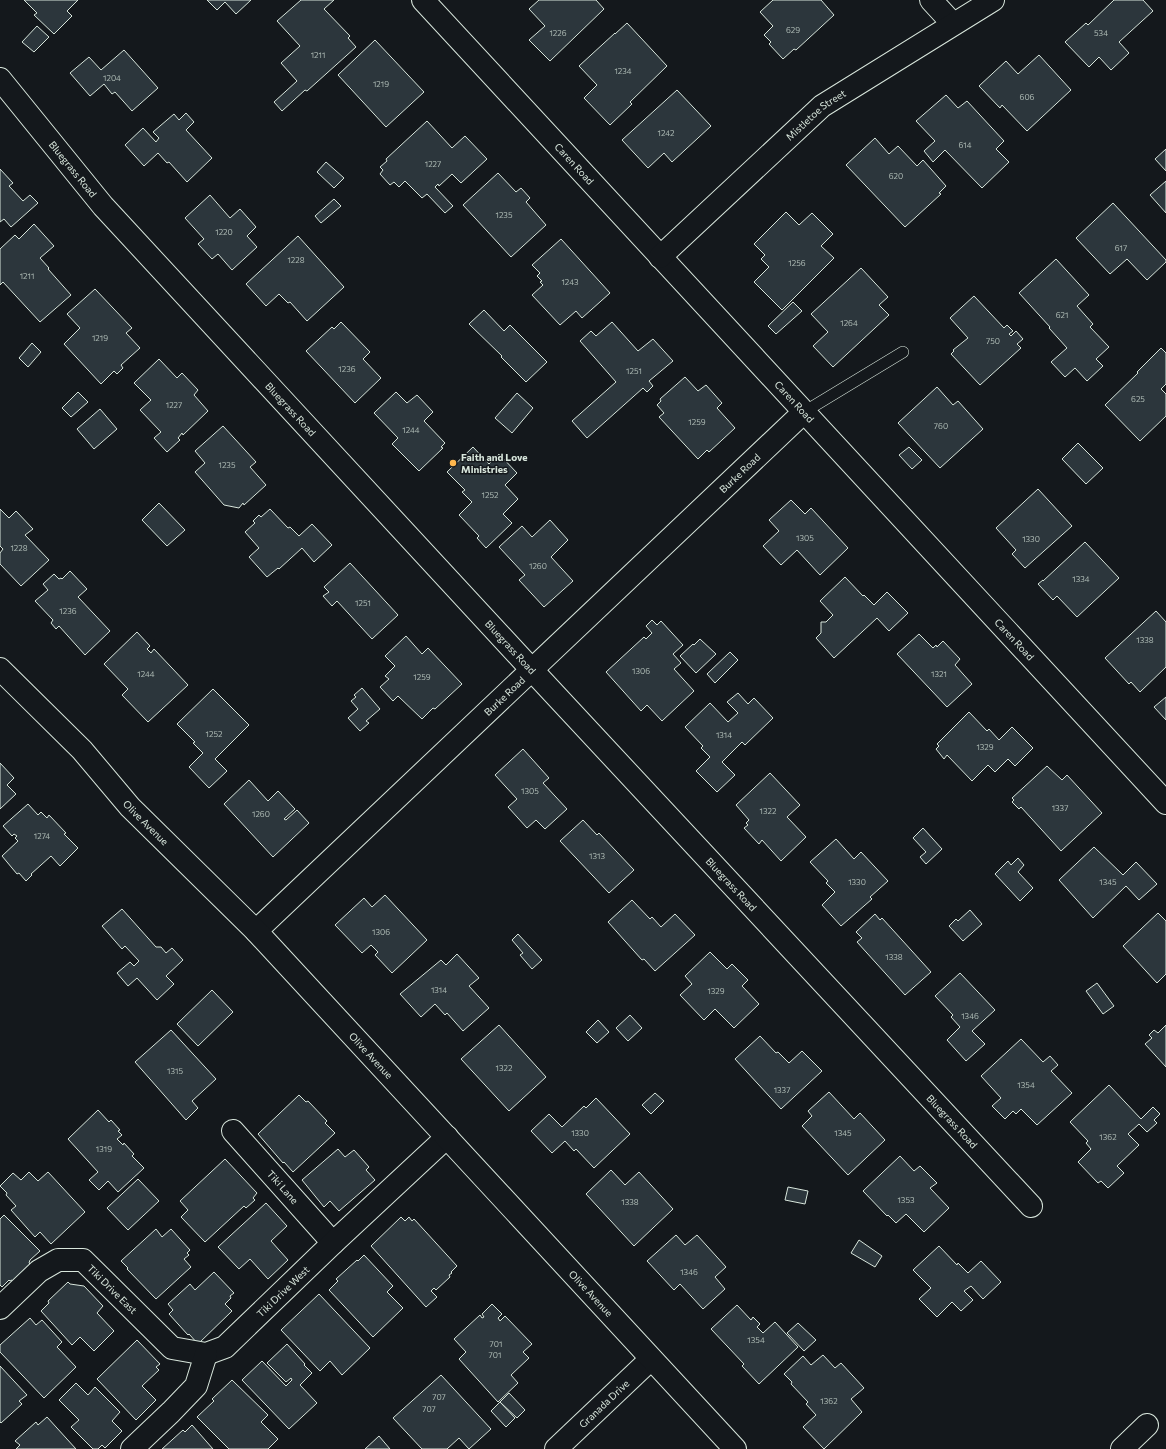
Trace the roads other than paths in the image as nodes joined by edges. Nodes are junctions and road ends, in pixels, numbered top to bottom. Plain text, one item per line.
1 (423, 0) edge
2 (932, 0) edge
3 (993, 0) edge
4 (953, 24) junction
5 (0, 79) edge
6 (660, 257) junction
7 (903, 352) dead end
8 (804, 412) junction
9 (0, 669) edge
10 (532, 670) junction
11 (1166, 803) edge
12 (256, 931) junction
13 (233, 1131) dead end
14 (447, 1137) junction
15 (1031, 1206) dead end
16 (333, 1243) junction
17 (0, 1308) edge
18 (206, 1354) junction
19 (651, 1359) junction
20 (1147, 1426) dead end
21 (132, 1449) edge
22 (556, 1449) edge
23 (735, 1449) edge
24 (1122, 1449) edge

1 - 6 street, Caren Road
2 - 4 street
3 - 4 street, Mistletoe Street
4 - 6 street, Mistletoe Street
5 - 10 street, Bluegrass Road
6 - 8 street, Caren Road
7 - 8 lane
8 - 10 street, Burke Road
8 - 11 street, Caren Road
9 - 12 street, Olive Avenue
10 - 12 street, Burke Road
10 - 15 street, Bluegrass Road
12 - 14 street, Olive Avenue
13 - 16 street, Tiki Lane
14 - 16 street, Tiki Drive West
14 - 19 street, Olive Avenue
16 - 18 street, Tiki Drive West
17 - 18 street, Tiki Drive East
18 - 21 street
19 - 22 street, Granada Drive
19 - 23 street, Olive Avenue
20 - 24 street

